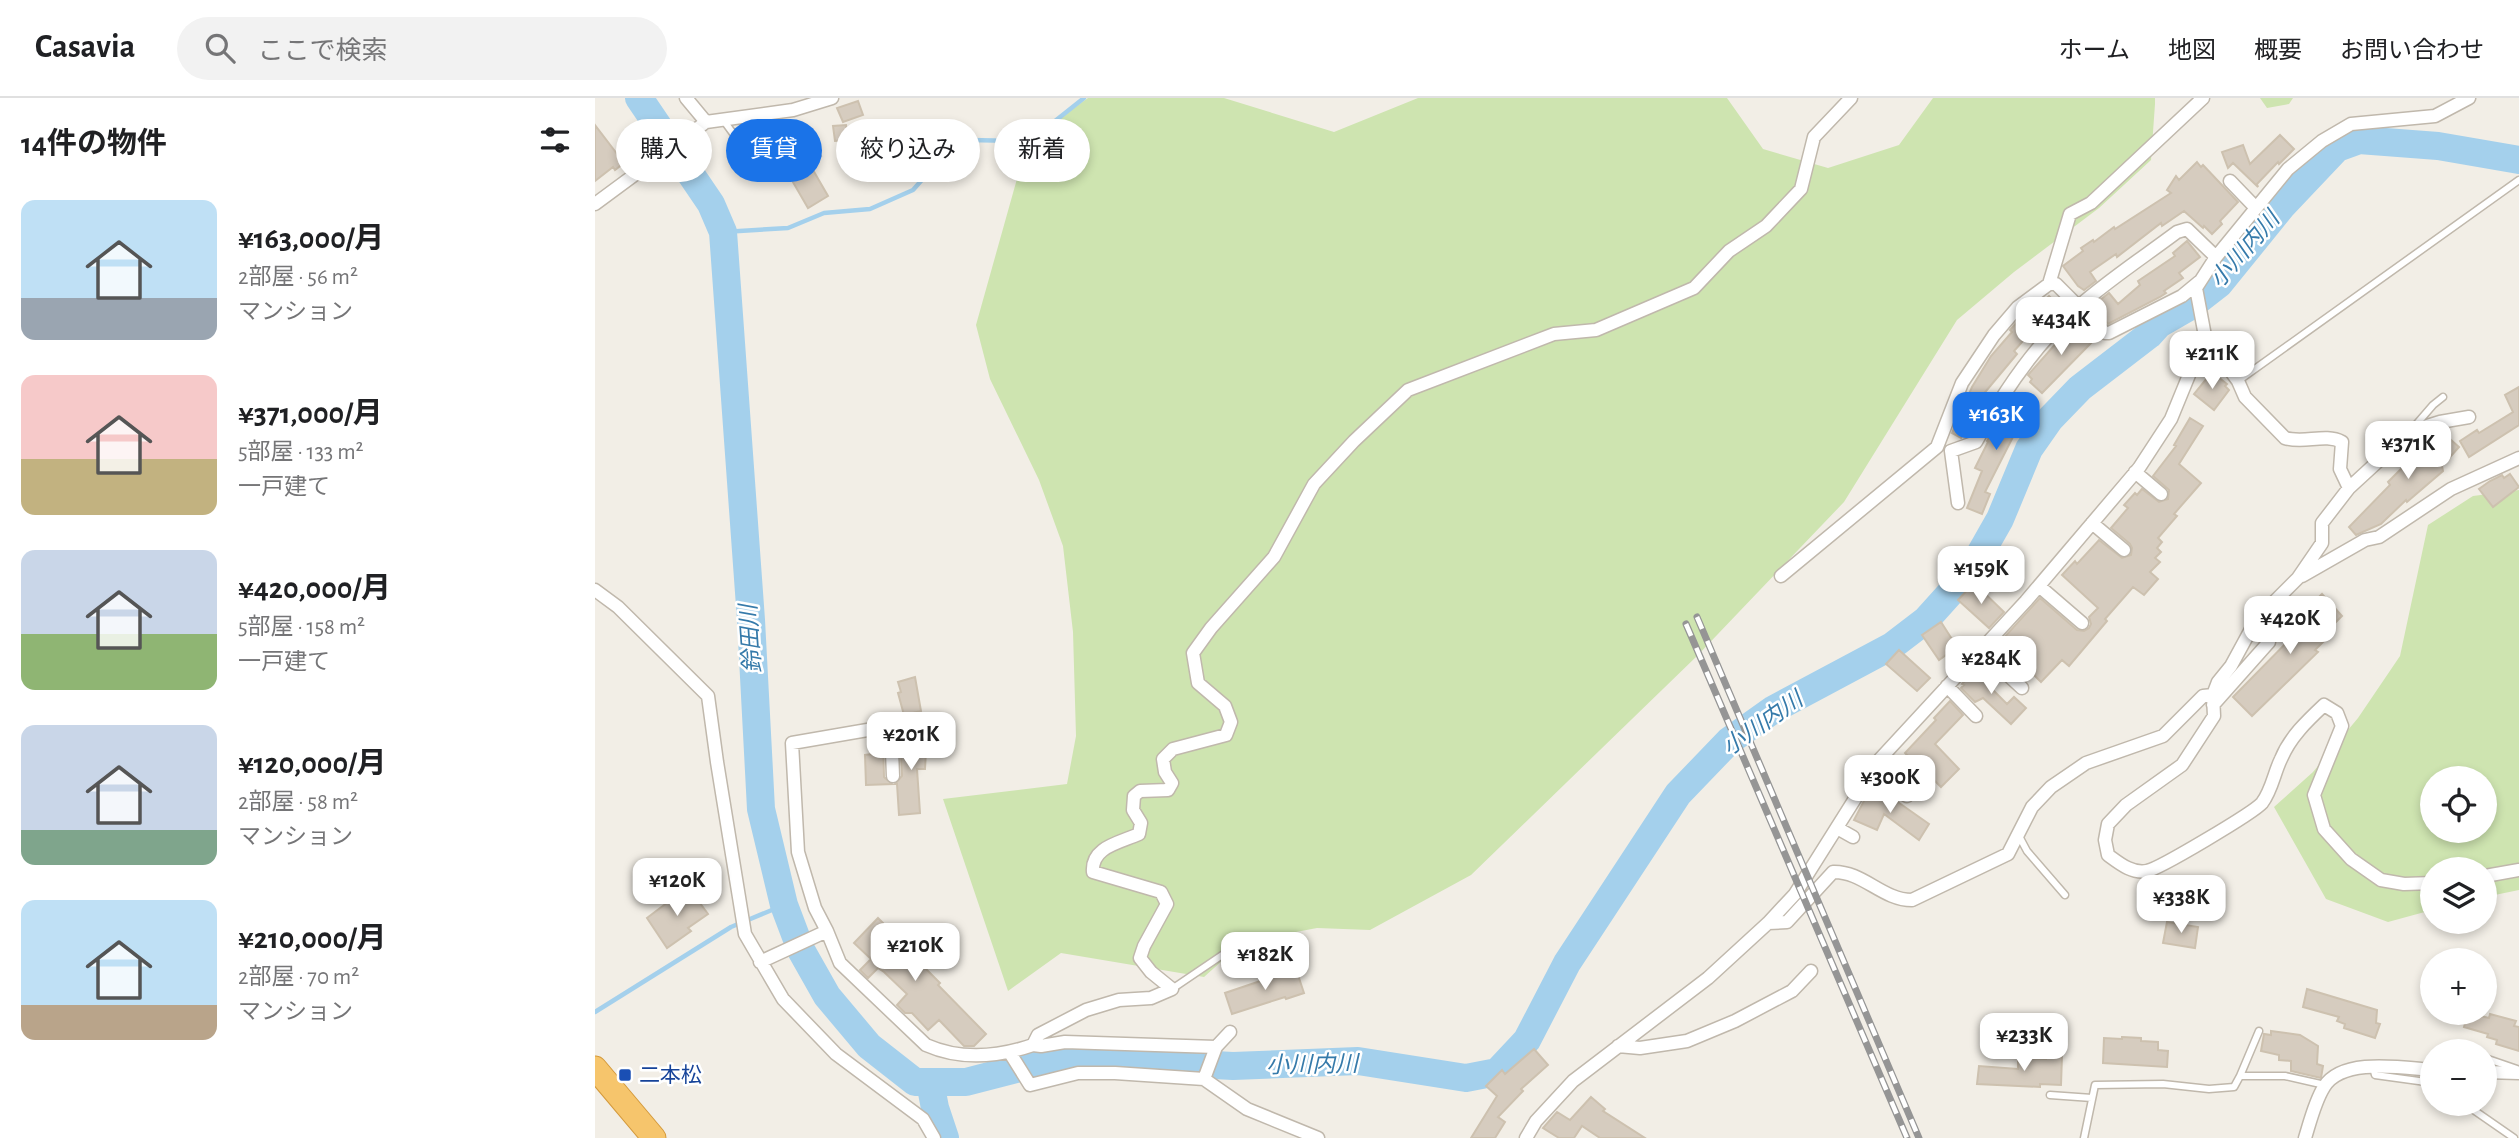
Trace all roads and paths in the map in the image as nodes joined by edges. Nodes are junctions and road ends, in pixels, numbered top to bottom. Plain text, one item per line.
1 (686, 98) edge
2 (832, 98) edge
3 (1851, 98) edge
4 (2203, 98) edge
5 (2469, 98) edge
6 (698, 119) edge
7 (723, 119) junction
8 (712, 122) edge
9 (726, 123) edge
10 (2519, 180) edge
11 (2230, 181) dead end
12 (623, 182) edge
13 (595, 204) edge
14 (2256, 208) junction
15 (2216, 257) junction
16 (2049, 284) junction
17 (2198, 285) junction
18 (2078, 307) junction
19 (2204, 331) junction
20 (2238, 382) junction
21 (2444, 397) dead end
22 (2469, 417) dead end
23 (2411, 431) junction
24 (1937, 447) junction
25 (1951, 451) junction
26 (2519, 458) edge
27 (2135, 472) junction
28 (2349, 488) junction
29 (2161, 494) dead end
30 (1958, 503) dead end
31 (2092, 523) junction
32 (2124, 550) dead end
33 (1781, 576) dead end
34 (2298, 578) junction
35 (2039, 586) junction
36 (595, 590) edge
37 (2082, 623) dead end
38 (2269, 642) dead end
39 (1981, 650) junction
40 (1947, 686) junction
41 (2022, 688) dead end
42 (2213, 700) junction
43 (1976, 716) dead end
44 (908, 723) dead end
45 (891, 726) junction
46 (1872, 772) junction
47 (893, 776) dead end
48 (1907, 796) dead end
49 (1837, 828) junction
50 (2018, 835) junction
51 (1853, 837) dead end
52 (2519, 870) edge
53 (2497, 874) edge
54 (2420, 883) edge
55 (2065, 895) dead end
56 (1769, 923) junction
57 (824, 932) junction
58 (1237, 945) dead end
59 (763, 960) junction
60 (1811, 971) dead end
61 (1172, 989) junction
62 (2259, 1031) dead end
63 (1230, 1032) dead end
64 (1033, 1045) junction
65 (1618, 1046) junction
66 (1216, 1047) junction
67 (1010, 1054) junction
68 (2497, 1061) edge
69 (2374, 1067) junction
70 (595, 1068) edge
71 (2420, 1069) edge
72 (2497, 1072) edge
73 (2519, 1072) edge
74 (2240, 1076) junction
75 (1205, 1077) junction
76 (2420, 1081) edge
77 (2325, 1085) junction
78 (2050, 1095) dead end
79 (2092, 1098) junction
80 (2482, 1116) edge
81 (654, 1138) edge
82 (934, 1138) edge
83 (1318, 1138) edge
84 (1526, 1138) edge
85 (2084, 1138) edge
86 (2305, 1138) edge
87 (2514, 1138) edge

1 - 6 street
2 - 7 street
3 - 61 street
4 - 16 street
5 - 14 street
7 - 8 street
7 - 9 lane
10 - 20 lane
11 - 14 street
12 - 13 street
14 - 15 street
15 - 17 street
15 - 18 street
16 - 18 street
16 - 24 street
17 - 18 street
17 - 19 street
18 - 25 street
19 - 20 street
19 - 27 street
20 - 28 street
21 - 23 lane
22 - 23 street
23 - 28 street
24 - 25 street
24 - 33 street
25 - 30 street
26 - 34 street
27 - 29 street
27 - 31 street
28 - 34 street
31 - 32 street
31 - 35 street
34 - 42 street
35 - 37 street
35 - 39 street
36 - 59 street
38 - 42 street
39 - 40 street
39 - 41 street
40 - 43 street
40 - 46 street
42 - 50 street
42 - 54 street
44 - 45 street
45 - 47 street
45 - 57 street
46 - 48 street
46 - 49 street
49 - 51 street
49 - 56 street
50 - 55 lane
50 - 56 street
52 - 53 street
56 - 65 street
57 - 59 street
57 - 67 street
58 - 61 lane
59 - 82 street
60 - 65 street
61 - 64 street
62 - 74 lane
63 - 66 street
64 - 66 street
64 - 67 street
65 - 84 street
66 - 75 street
67 - 75 street
68 - 73 lane
69 - 71 street
69 - 76 lane
69 - 77 street
70 - 81 highway
72 - 73 street
74 - 77 lane
74 - 79 lane
75 - 83 street
77 - 86 street
78 - 79 lane
79 - 85 lane
80 - 87 lane

